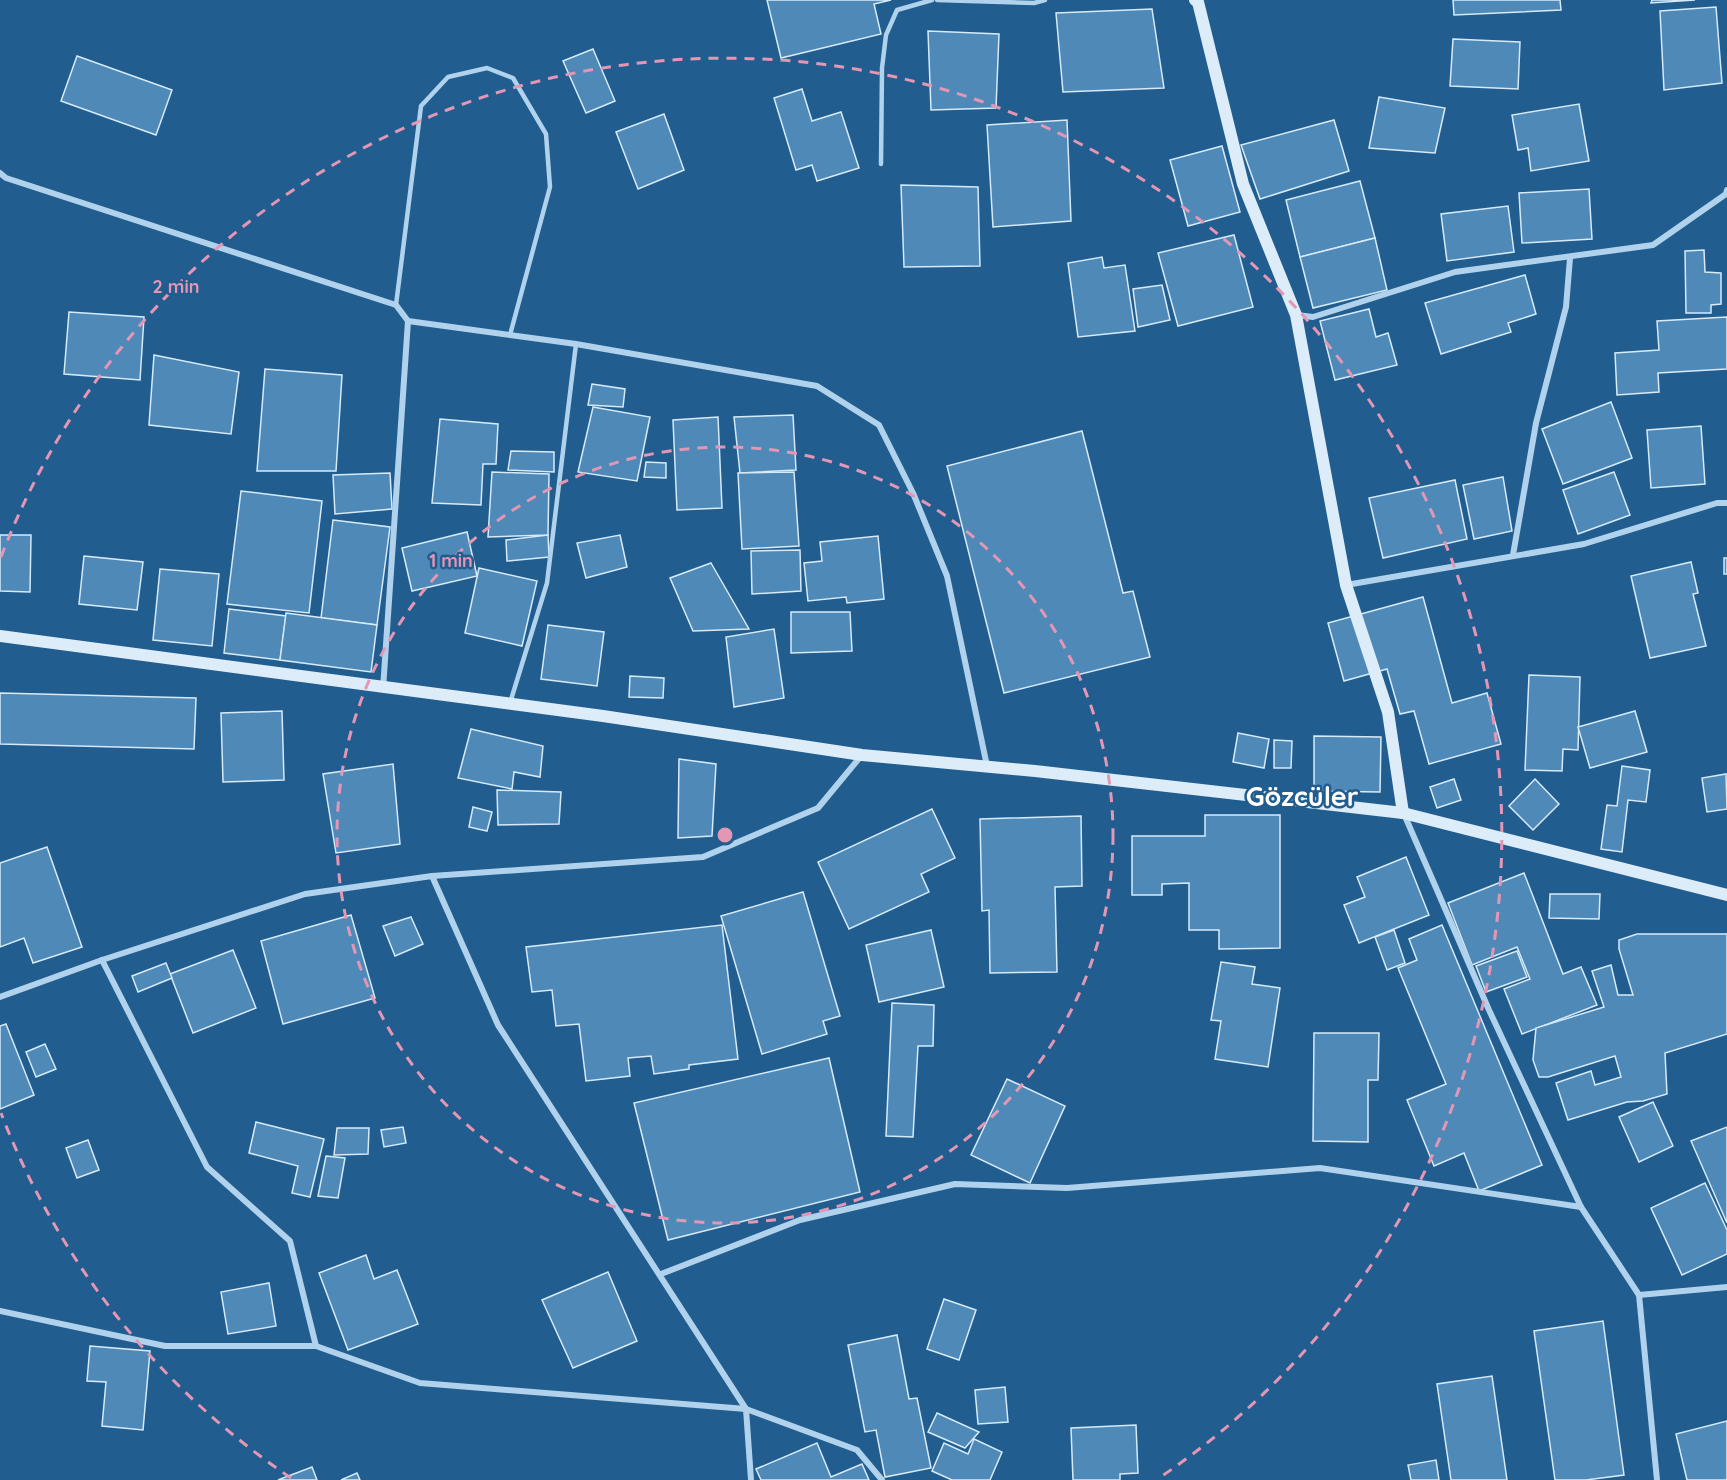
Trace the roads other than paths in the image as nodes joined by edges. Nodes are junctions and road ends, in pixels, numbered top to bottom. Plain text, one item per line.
1 (932, 0) edge
2 (938, 0) edge
3 (1045, 0) edge
4 (1196, 1) edge
5 (881, 164) dead end
6 (0, 173) edge
7 (6, 178) junction
8 (0, 184) edge
9 (1727, 190) edge
10 (1570, 258) junction
11 (396, 305) junction
12 (1296, 315) junction
13 (408, 321) junction
14 (510, 335) junction
15 (576, 344) junction
16 (1727, 503) edge
17 (1513, 555) junction
18 (1346, 585) junction
19 (0, 636) edge
20 (383, 689) junction
21 (509, 704) junction
22 (862, 755) junction
23 (987, 766) junction
24 (1403, 813) junction
25 (432, 876) junction
26 (1727, 895) edge
27 (102, 960) junction
28 (0, 997) edge
29 (1581, 1207) junction
30 (661, 1274) junction
31 (1727, 1287) edge
32 (1639, 1295) junction
33 (0, 1311) edge
34 (316, 1347) junction
35 (746, 1409) junction
36 (751, 1480) edge
37 (882, 1480) edge
38 (1657, 1480) edge

1 - 5 lane
2 - 3 lane
4 - 12 street
6 - 7 street
7 - 8 street
7 - 11 street
9 - 10 street
10 - 12 street
10 - 17 street
11 - 13 street
11 - 14 lane
12 - 18 street
13 - 14 street
13 - 20 street
14 - 15 street
15 - 21 lane
15 - 23 street
16 - 17 street
17 - 18 street
18 - 24 street
19 - 20 street
20 - 21 street
21 - 22 street
22 - 23 street
22 - 25 street
23 - 24 street
24 - 26 street
24 - 29 street
25 - 27 street
25 - 30 street
27 - 28 street
27 - 34 street
29 - 30 street
29 - 32 street
30 - 35 street
31 - 32 street
32 - 38 street
33 - 34 street
34 - 35 street
35 - 36 street
35 - 37 street

